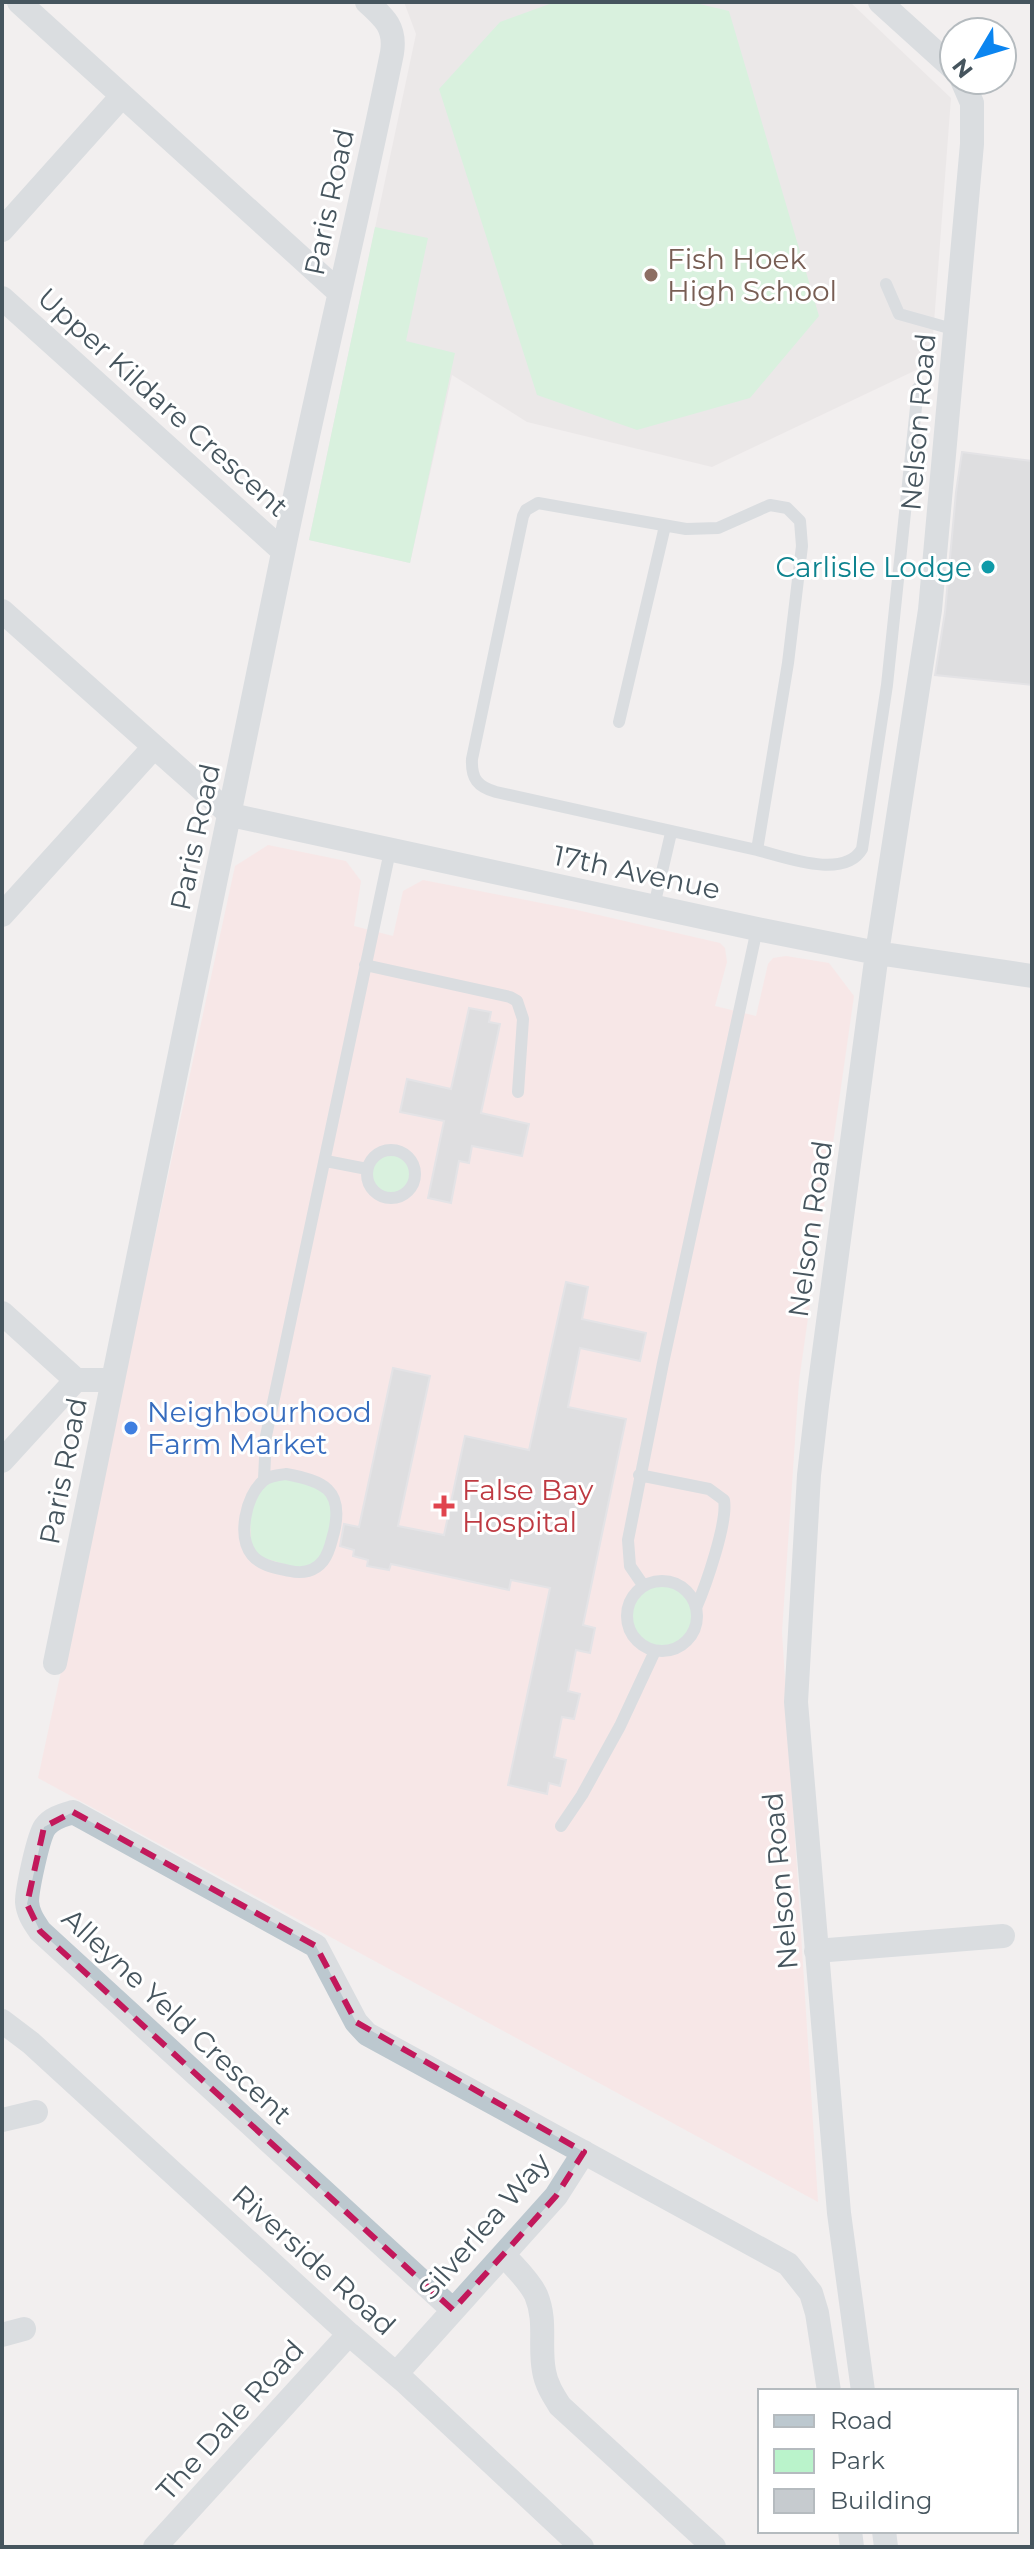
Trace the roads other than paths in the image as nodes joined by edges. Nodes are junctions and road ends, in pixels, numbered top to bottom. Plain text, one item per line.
1 (19, 2) edge
2 (367, 2) edge
3 (880, 2) edge
4 (938, 55) edge
5 (122, 96) junction
6 (969, 96) edge
7 (2, 230) edge
8 (886, 284) dead end
9 (340, 293) junction
10 (2, 298) edge
11 (956, 330) junction
12 (918, 388) dead end
13 (665, 526) junction
14 (283, 551) junction
15 (2, 611) edge
16 (619, 722) dead end
17 (154, 747) junction
18 (231, 815) junction
19 (671, 833) junction
20 (757, 850) junction
21 (390, 851) junction
22 (654, 906) junction
23 (2, 915) edge
24 (757, 929) junction
25 (877, 953) junction
26 (365, 965) junction
27 (1032, 976) edge
28 (518, 1092) dead end
29 (326, 1161) junction
30 (367, 1169) junction
31 (2, 1313) edge
32 (76, 1380) junction
33 (111, 1380) junction
34 (2, 1461) edge
35 (639, 1475) junction
36 (264, 1479) junction
37 (643, 1585) junction
38 (696, 1608) junction
39 (655, 1651) junction
40 (55, 1663) dead end
41 (561, 1826) dead end
42 (1003, 1936) dead end
43 (816, 1951) junction
44 (2, 2021) edge
45 (36, 2112) dead end
46 (2, 2120) edge
47 (584, 2152) junction
48 (504, 2255) junction
49 (453, 2310) junction
50 (349, 2334) junction
51 (396, 2374) junction
52 (829, 2389) edge
53 (863, 2389) edge
54 (155, 2547) edge
55 (582, 2547) edge
56 (714, 2547) edge

1 - 5 street
2 - 9 street, Paris Road
3 - 4 street
5 - 7 street
5 - 9 street
6 - 11 street, Nelson Road
8 - 11 lane
9 - 14 street, Paris Road
10 - 14 street, Upper Kildare Crescent
11 - 25 street, Nelson Road
12 - 20 lane
13 - 16 lane
13 - 19 lane
13 - 20 lane
14 - 18 street, Paris Road
15 - 17 street
17 - 18 street
17 - 23 street
18 - 21 street, 17th Avenue
18 - 33 street, Paris Road
19 - 20 lane
19 - 22 lane
21 - 22 street, 17th Avenue
21 - 26 lane
22 - 24 street, 17th Avenue
24 - 25 street, 17th Avenue
24 - 35 lane
25 - 27 street, 17th Avenue
25 - 43 street, Nelson Road
26 - 28 lane
26 - 29 lane
29 - 30 lane
29 - 36 lane
30 - 30 lane
31 - 32 street
32 - 33 street
32 - 34 street
33 - 40 street, Paris Road
35 - 37 lane
35 - 38 lane
36 - 36 lane
37 - 38 lane
37 - 39 lane
38 - 39 lane
39 - 41 lane
42 - 43 street
43 - 53 street, Nelson Road
44 - 50 street, Riverside Road
45 - 46 street
47 - 48 street, Silverlea Way
47 - 49 street, Alleyne Yeld Crescent
47 - 52 street, Alleyne Yeld Crescent
48 - 49 street, Silverlea Way
48 - 56 street
49 - 51 street, Silverlea Way
50 - 51 street, Riverside Road
50 - 54 street, The Dale Road
51 - 55 street, Riverside Road

